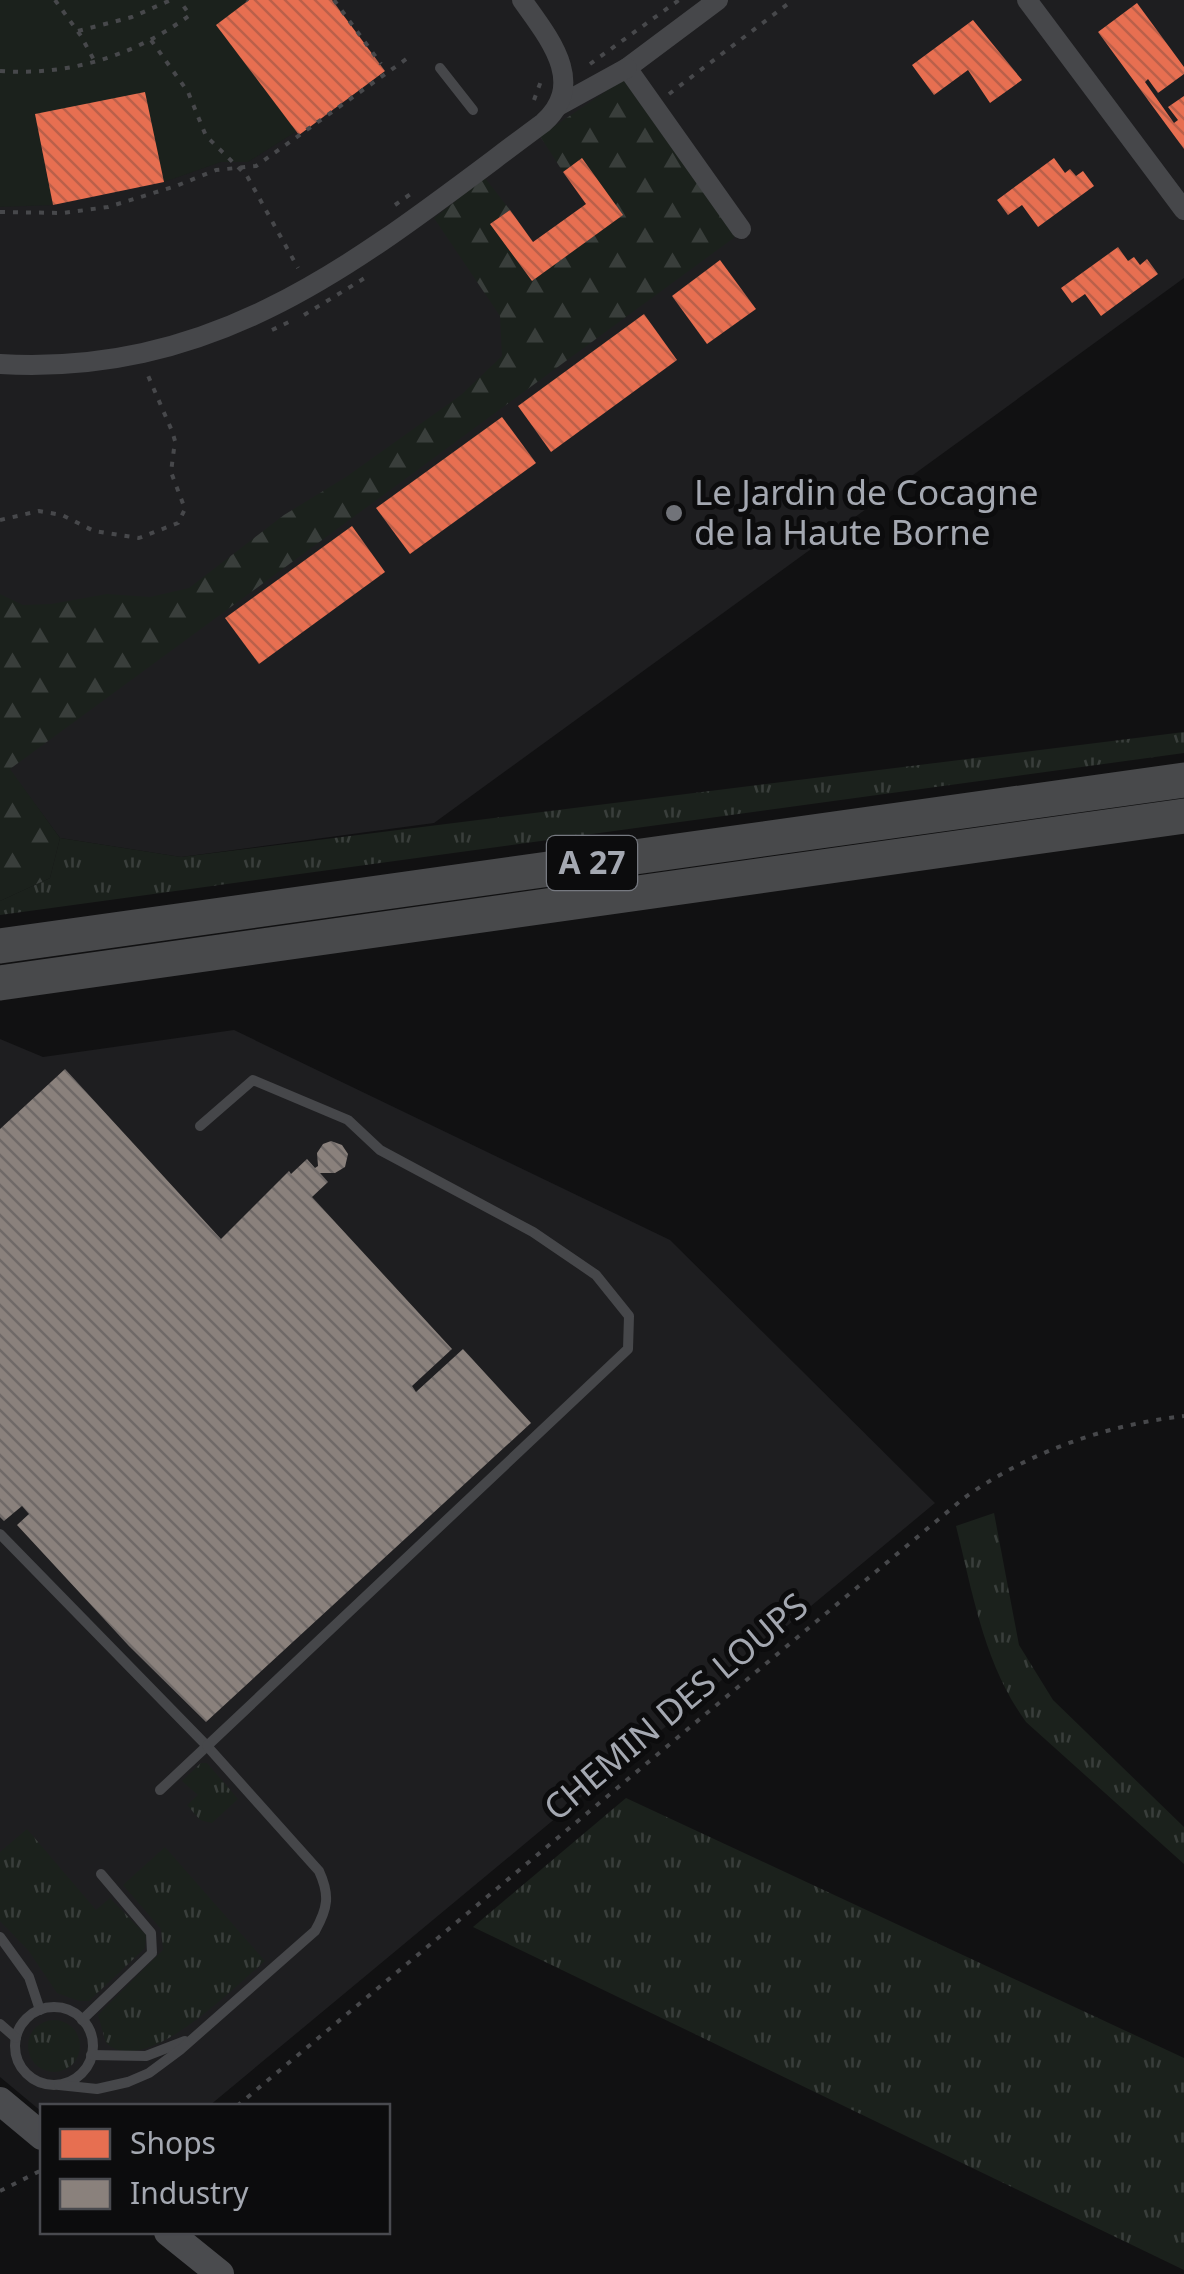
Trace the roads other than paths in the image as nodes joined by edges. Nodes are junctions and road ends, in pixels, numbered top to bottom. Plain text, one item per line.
1 (522, 0) edge
2 (718, 0) edge
3 (1027, 0) edge
4 (440, 68) dead end
5 (626, 68) junction
6 (561, 96) junction
7 (473, 110) dead end
8 (1184, 210) edge
9 (741, 229) dead end
10 (0, 364) edge
11 (1184, 780) edge
12 (1184, 816) edge
13 (0, 946) edge
14 (0, 983) edge
15 (200, 1126) dead end
16 (0, 1534) edge
17 (207, 1746) junction
18 (160, 1790) dead end
19 (101, 1874) dead end
20 (0, 1937) edge
21 (40, 2010) junction
22 (82, 2020) junction
23 (0, 2024) edge
24 (16, 2038) junction
25 (190, 2038) junction
26 (92, 2055) junction
27 (59, 2085) junction
28 (0, 2101) edge
29 (0, 2112) edge
30 (40, 2136) edge
31 (40, 2137) edge
32 (170, 2234) edge
33 (220, 2274) edge

1 - 6 street
2 - 5 street
3 - 8 street
4 - 7 lane
5 - 6 street
5 - 9 street
6 - 10 street
11 - 13 highway, A 27
12 - 14 highway, A 27
15 - 17 lane
16 - 17 lane
17 - 18 lane
17 - 25 lane
19 - 22 lane
20 - 21 lane
21 - 22 lane
21 - 24 lane
22 - 26 lane
23 - 24 lane
24 - 27 lane
25 - 26 lane
25 - 27 lane
26 - 27 lane
28 - 30 main road
29 - 31 main road
32 - 33 main road

